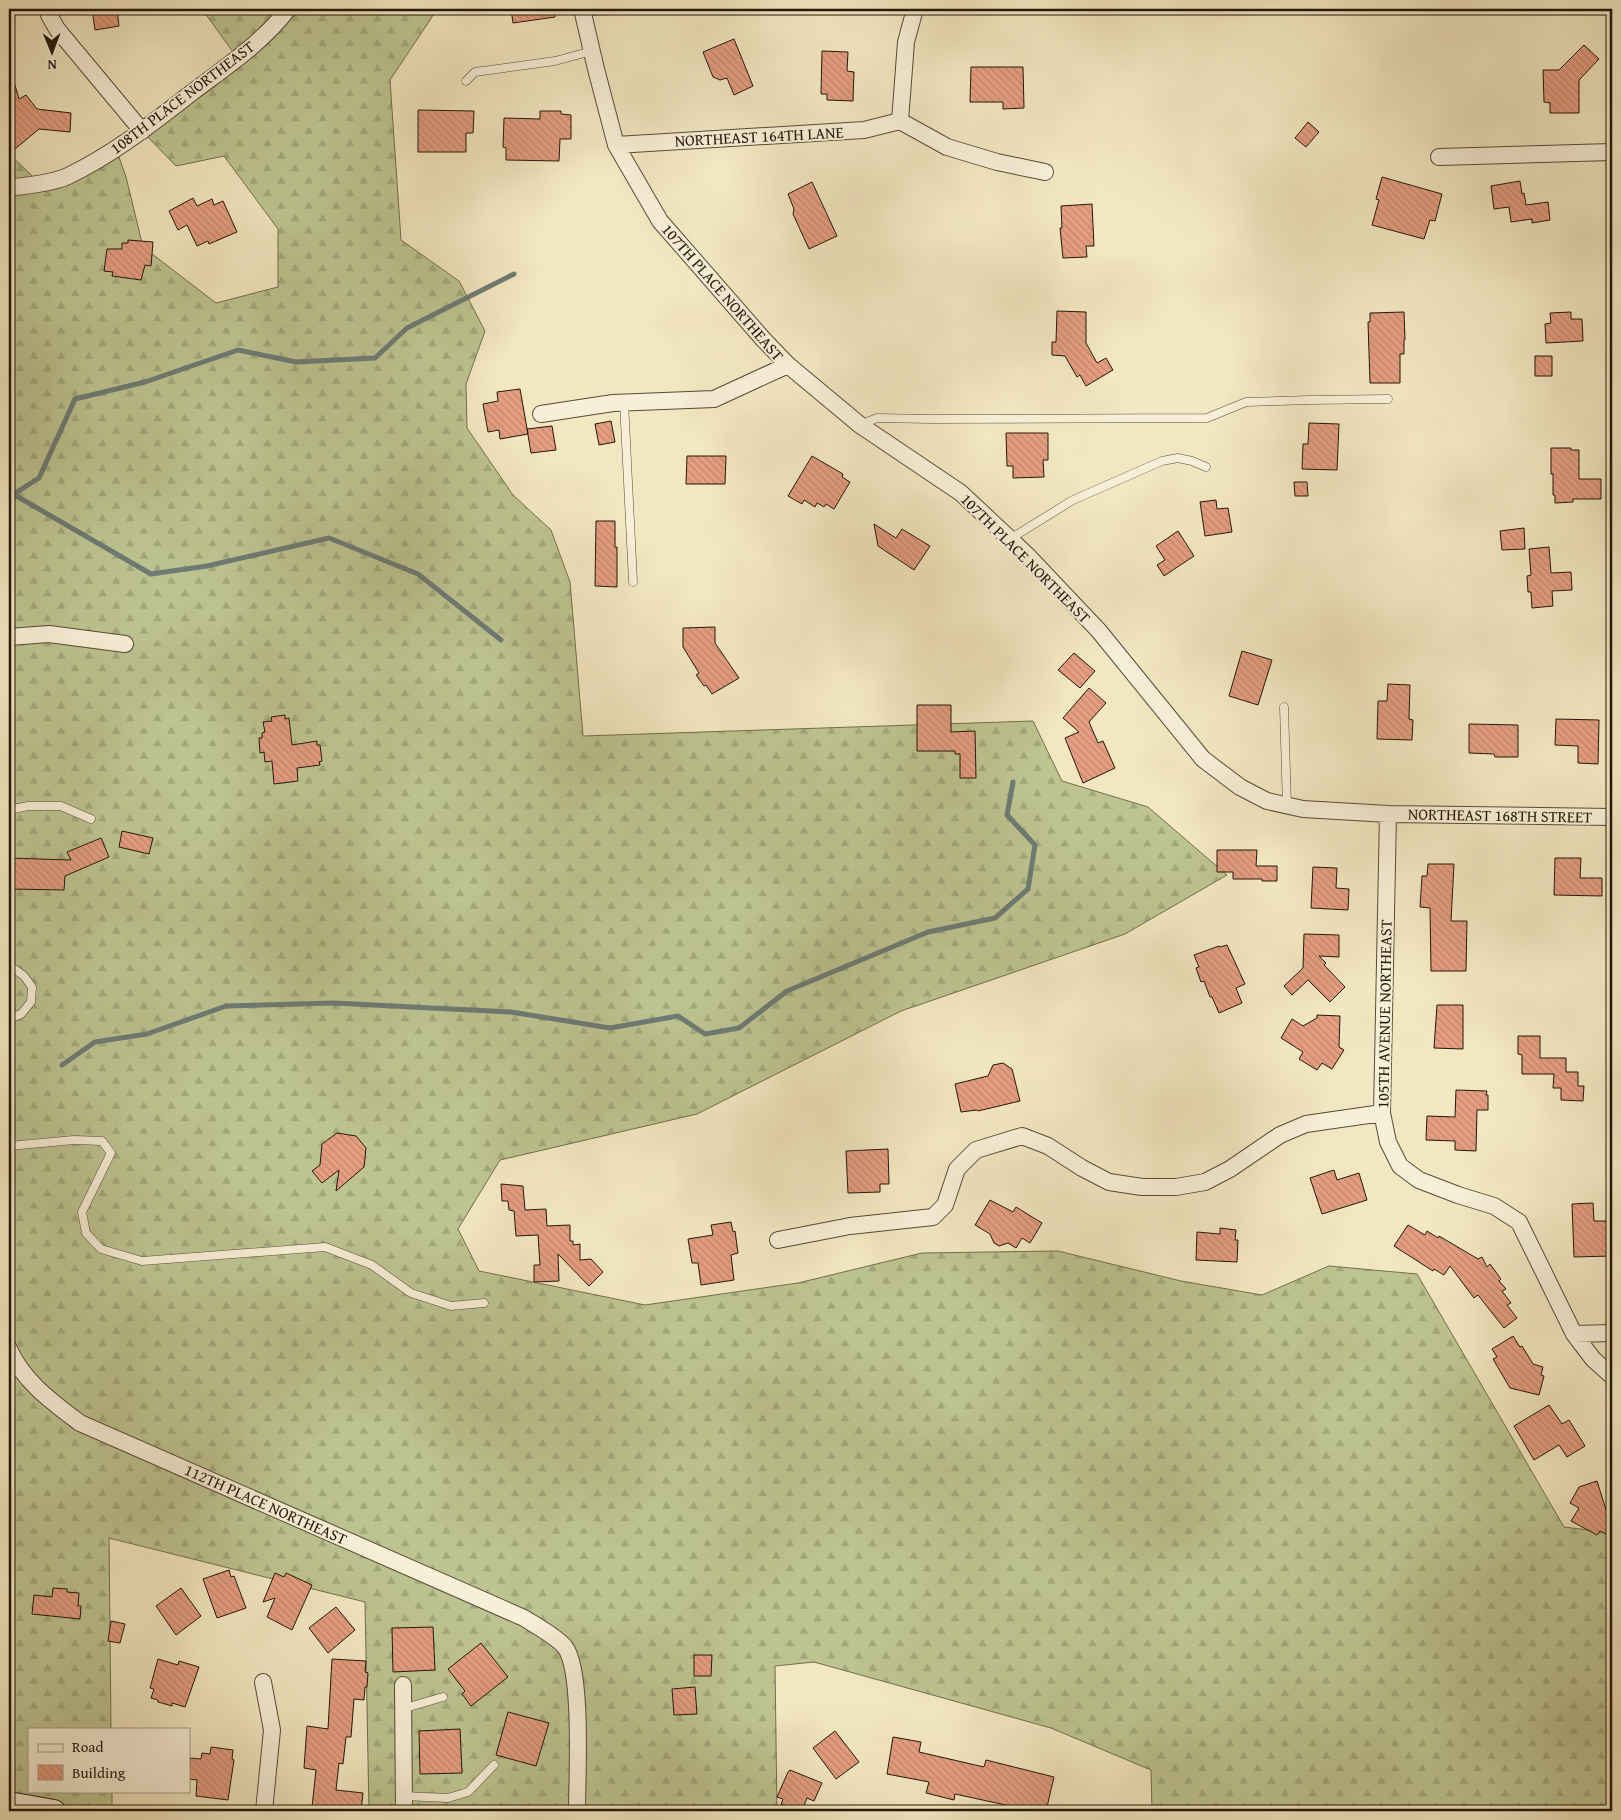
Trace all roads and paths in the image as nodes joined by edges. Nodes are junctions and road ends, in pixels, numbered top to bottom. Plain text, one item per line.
1 (48, 9) edge
2 (288, 9) edge
3 (582, 9) edge
4 (915, 9) edge
5 (592, 51) junction
6 (466, 81) dead end
7 (900, 121) junction
8 (142, 131) junction
9 (616, 145) junction
10 (1612, 152) edge
11 (1439, 157) dead end
12 (1045, 172) dead end
13 (9, 187) edge
14 (788, 365) junction
15 (1388, 399) dead end
16 (624, 402) junction
17 (540, 414) dead end
18 (860, 425) junction
19 (1206, 467) dead end
20 (1010, 539) junction
21 (633, 582) dead end
22 (9, 637) edge
23 (125, 644) dead end
24 (1284, 708) dead end
25 (1287, 806) junction
26 (9, 810) edge
27 (1388, 814) junction
28 (1612, 817) edge
29 (91, 819) dead end
30 (9, 965) edge
31 (9, 1019) edge
32 (1382, 1113) junction
33 (9, 1146) edge
34 (778, 1240) dead end
35 (484, 1303) dead end
36 (1612, 1333) edge
37 (1574, 1334) junction
38 (9, 1349) edge
39 (1612, 1376) edge
40 (264, 1682) dead end
41 (403, 1685) dead end
42 (443, 1697) dead end
43 (402, 1709) junction
44 (494, 1765) dead end
45 (9, 1803) edge
46 (403, 1804) edge
47 (54, 1811) edge
48 (264, 1811) edge
49 (577, 1811) edge

1 - 8 street
2 - 8 street, 108TH PLACE NORTHEAST
3 - 5 street
4 - 7 street
5 - 6 lane
5 - 9 street
7 - 9 street, NORTHEAST 164TH LANE
7 - 12 street
8 - 13 street, 108TH PLACE NORTHEAST
9 - 14 street, 107TH PLACE NORTHEAST
10 - 11 street
14 - 16 street
14 - 18 street, 107TH PLACE NORTHEAST
15 - 18 lane
16 - 17 street
16 - 21 lane
18 - 20 street, 107TH PLACE NORTHEAST
19 - 20 lane
20 - 25 street, 107TH PLACE NORTHEAST
22 - 23 street
24 - 25 lane
25 - 27 street, 107TH PLACE NORTHEAST
26 - 29 lane
27 - 28 street, NORTHEAST 168TH STREET
27 - 32 street, 105TH AVENUE NORTHEAST
30 - 31 lane
32 - 34 street
32 - 37 street, 105TH AVENUE NORTHEAST
33 - 35 lane
36 - 37 street
37 - 39 street, 105TH AVENUE NORTHEAST
38 - 49 street, 112TH PLACE NORTHEAST
40 - 48 street
41 - 43 street
42 - 43 lane
43 - 46 street
44 - 46 lane
45 - 47 main road

